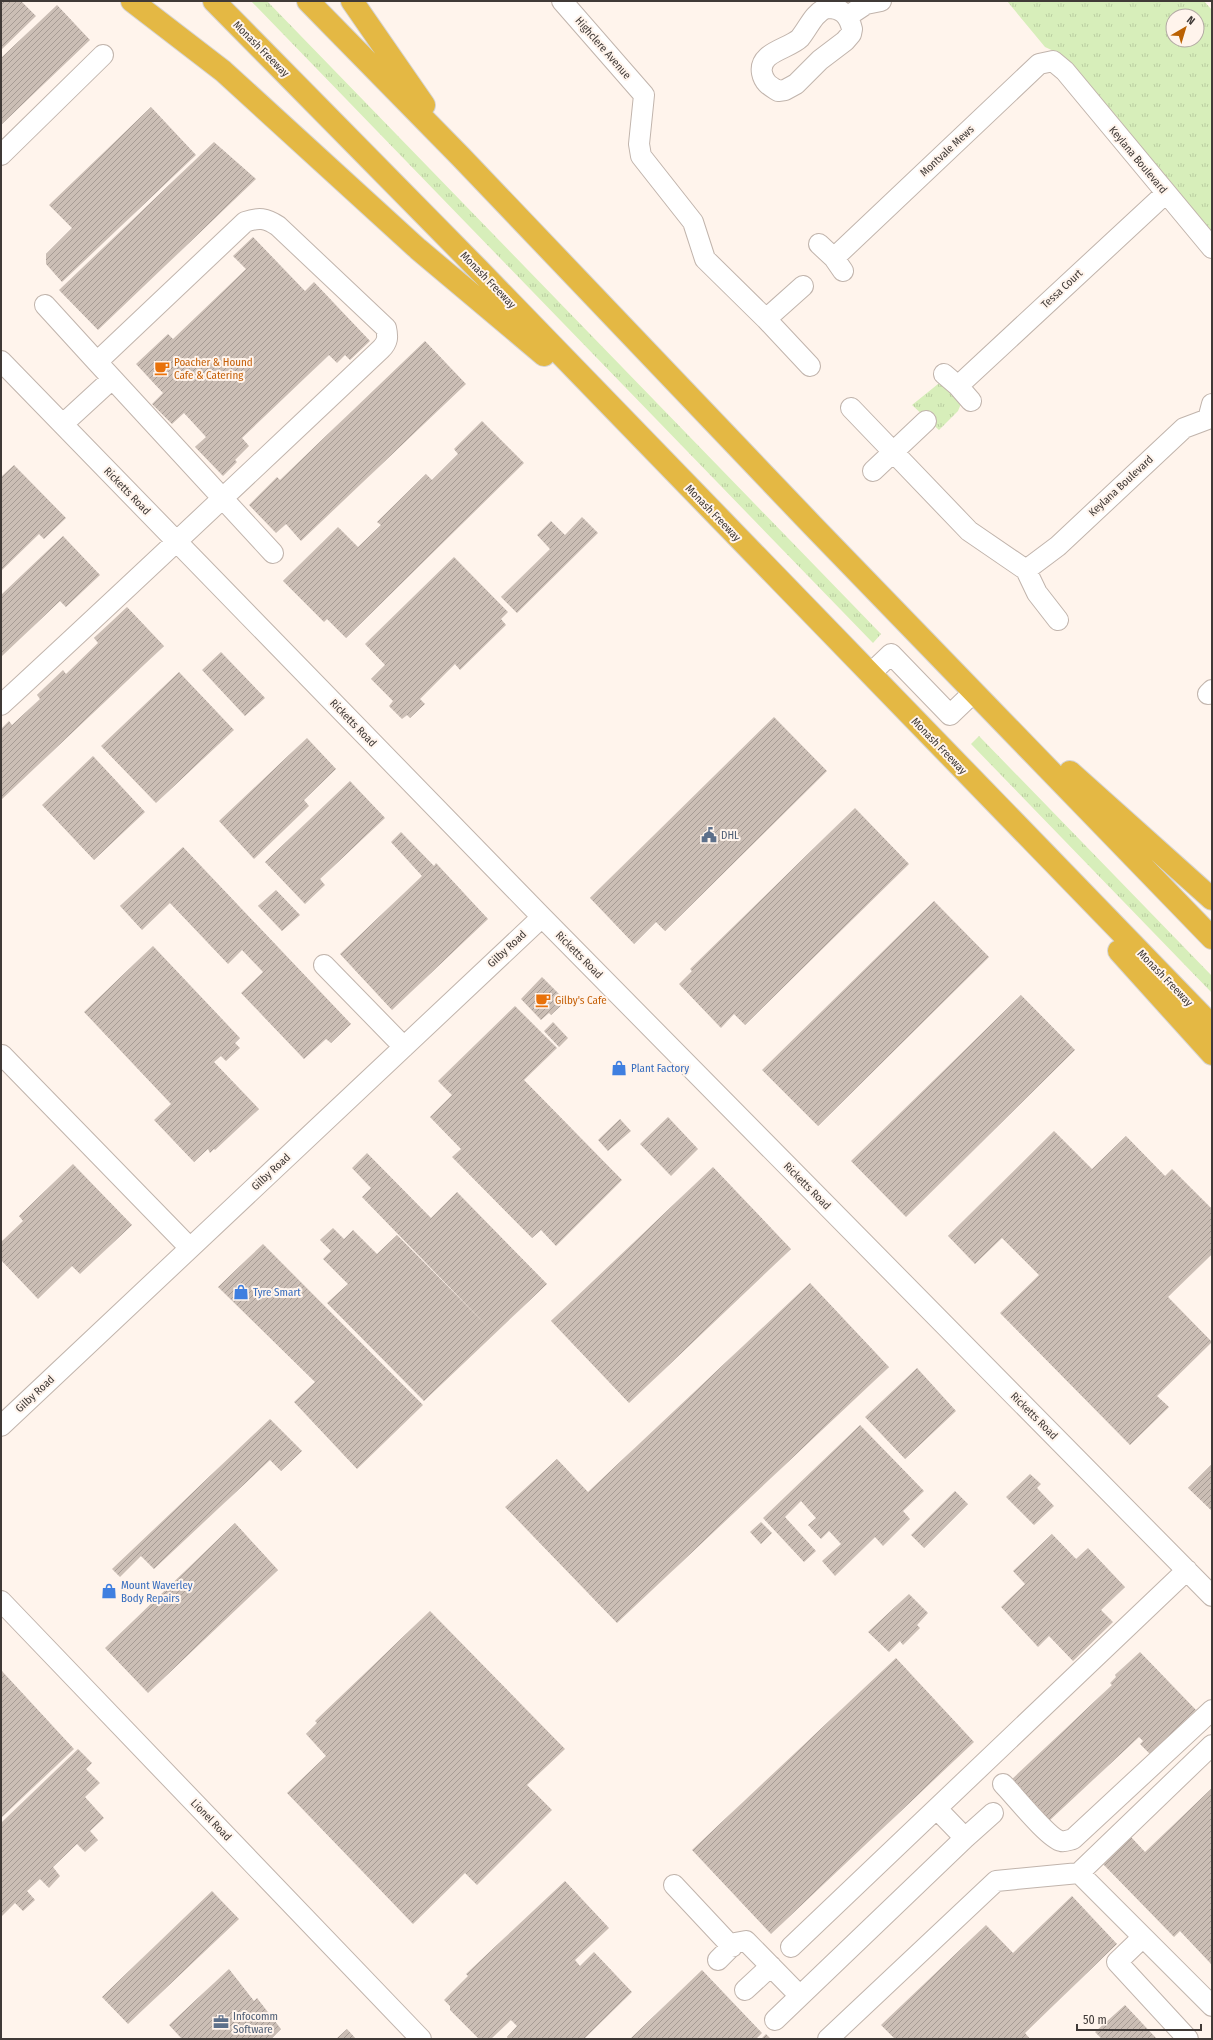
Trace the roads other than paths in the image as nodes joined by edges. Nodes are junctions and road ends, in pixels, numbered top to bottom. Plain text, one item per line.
1 (132, 1) edge
2 (214, 1) edge
3 (308, 1) edge
4 (352, 1) edge
5 (881, 1) edge
6 (571, 4) edge
7 (825, 4) edge
8 (848, 16) junction
9 (103, 55) dead end
10 (1065, 71) joint
11 (1, 155) edge
12 (461, 157) junction
13 (1166, 193) junction
14 (819, 244) dead end
15 (1212, 248) edge
16 (803, 286) dead end
17 (45, 305) dead end
18 (766, 319) junction
19 (1, 361) edge
20 (97, 362) junction
21 (810, 366) dead end
22 (112, 379) junction
23 (971, 401) dead end
24 (851, 408) dead end
25 (1210, 416) edge
26 (926, 421) dead end
27 (63, 424) junction
28 (632, 430) junction
29 (893, 452) junction
30 (873, 471) dead end
31 (223, 499) junction
32 (177, 542) junction
33 (273, 553) dead end
34 (1026, 570) junction
35 (1058, 620) dead end
36 (932, 649) junction
37 (870, 674) junction
38 (974, 692) junction
39 (1, 705) edge
40 (1212, 899) edge
41 (542, 917) junction
42 (1212, 938) edge
43 (324, 965) dead end
44 (1212, 1026) edge
45 (404, 1047) junction
46 (1212, 1054) edge
47 (2, 1055) dead end
48 (190, 1248) junction
49 (1, 1426) edge
50 (1187, 1570) junction
51 (1212, 1596) edge
52 (1, 1601) edge
53 (1212, 1710) edge
54 (1212, 1745) edge
55 (1003, 1784) dead end
56 (937, 1809) junction
57 (992, 1813) dead end
58 (965, 1838) junction
59 (1079, 1873) junction
60 (674, 1885) dead end
61 (1143, 1937) junction
62 (791, 1947) dead end
63 (771, 1966) junction
64 (746, 1990) dead end
65 (800, 1996) junction
66 (1212, 2006) edge
67 (775, 2020) dead end
68 (421, 2039) edge
69 (828, 2039) edge
70 (1188, 2039) edge

1 - 28 highway
2 - 28 highway, Monash Freeway
3 - 12 highway
4 - 12 highway
5 - 8 street
6 - 18 street, Highclere Avenue
7 - 8 street
7 - 8 street
9 - 11 street
10 - 13 street, Keylana Boulevard
10 - 14 street, Montvale Mews
12 - 36 highway
13 - 15 street, Keylana Boulevard
13 - 23 street, Tessa Court
16 - 18 street
17 - 20 street
18 - 21 street
19 - 27 street, Ricketts Road
20 - 22 street
20 - 31 street
22 - 27 street
22 - 31 street
24 - 29 street
25 - 34 street, Keylana Boulevard
26 - 29 street
27 - 32 street, Ricketts Road
28 - 37 highway, Monash Freeway
29 - 30 street
29 - 34 street
31 - 32 street
31 - 33 street
32 - 39 street
32 - 41 street, Ricketts Road
34 - 35 street
36 - 38 highway
36 - 40 highway
37 - 38 street
37 - 44 highway, Monash Freeway
37 - 46 highway
38 - 42 highway
41 - 45 street, Gilby Road
41 - 50 street, Ricketts Road
43 - 45 street
45 - 48 street, Gilby Road
47 - 48 street
48 - 49 street, Gilby Road
50 - 51 street, Ricketts Road
50 - 56 street
52 - 68 street, Lionel Road
53 - 55 street
54 - 59 street
56 - 58 street
56 - 62 street
57 - 58 street
58 - 65 street
59 - 61 street
59 - 69 street
60 - 63 street
61 - 66 street
61 - 70 street
63 - 64 street
63 - 65 street
65 - 67 street

